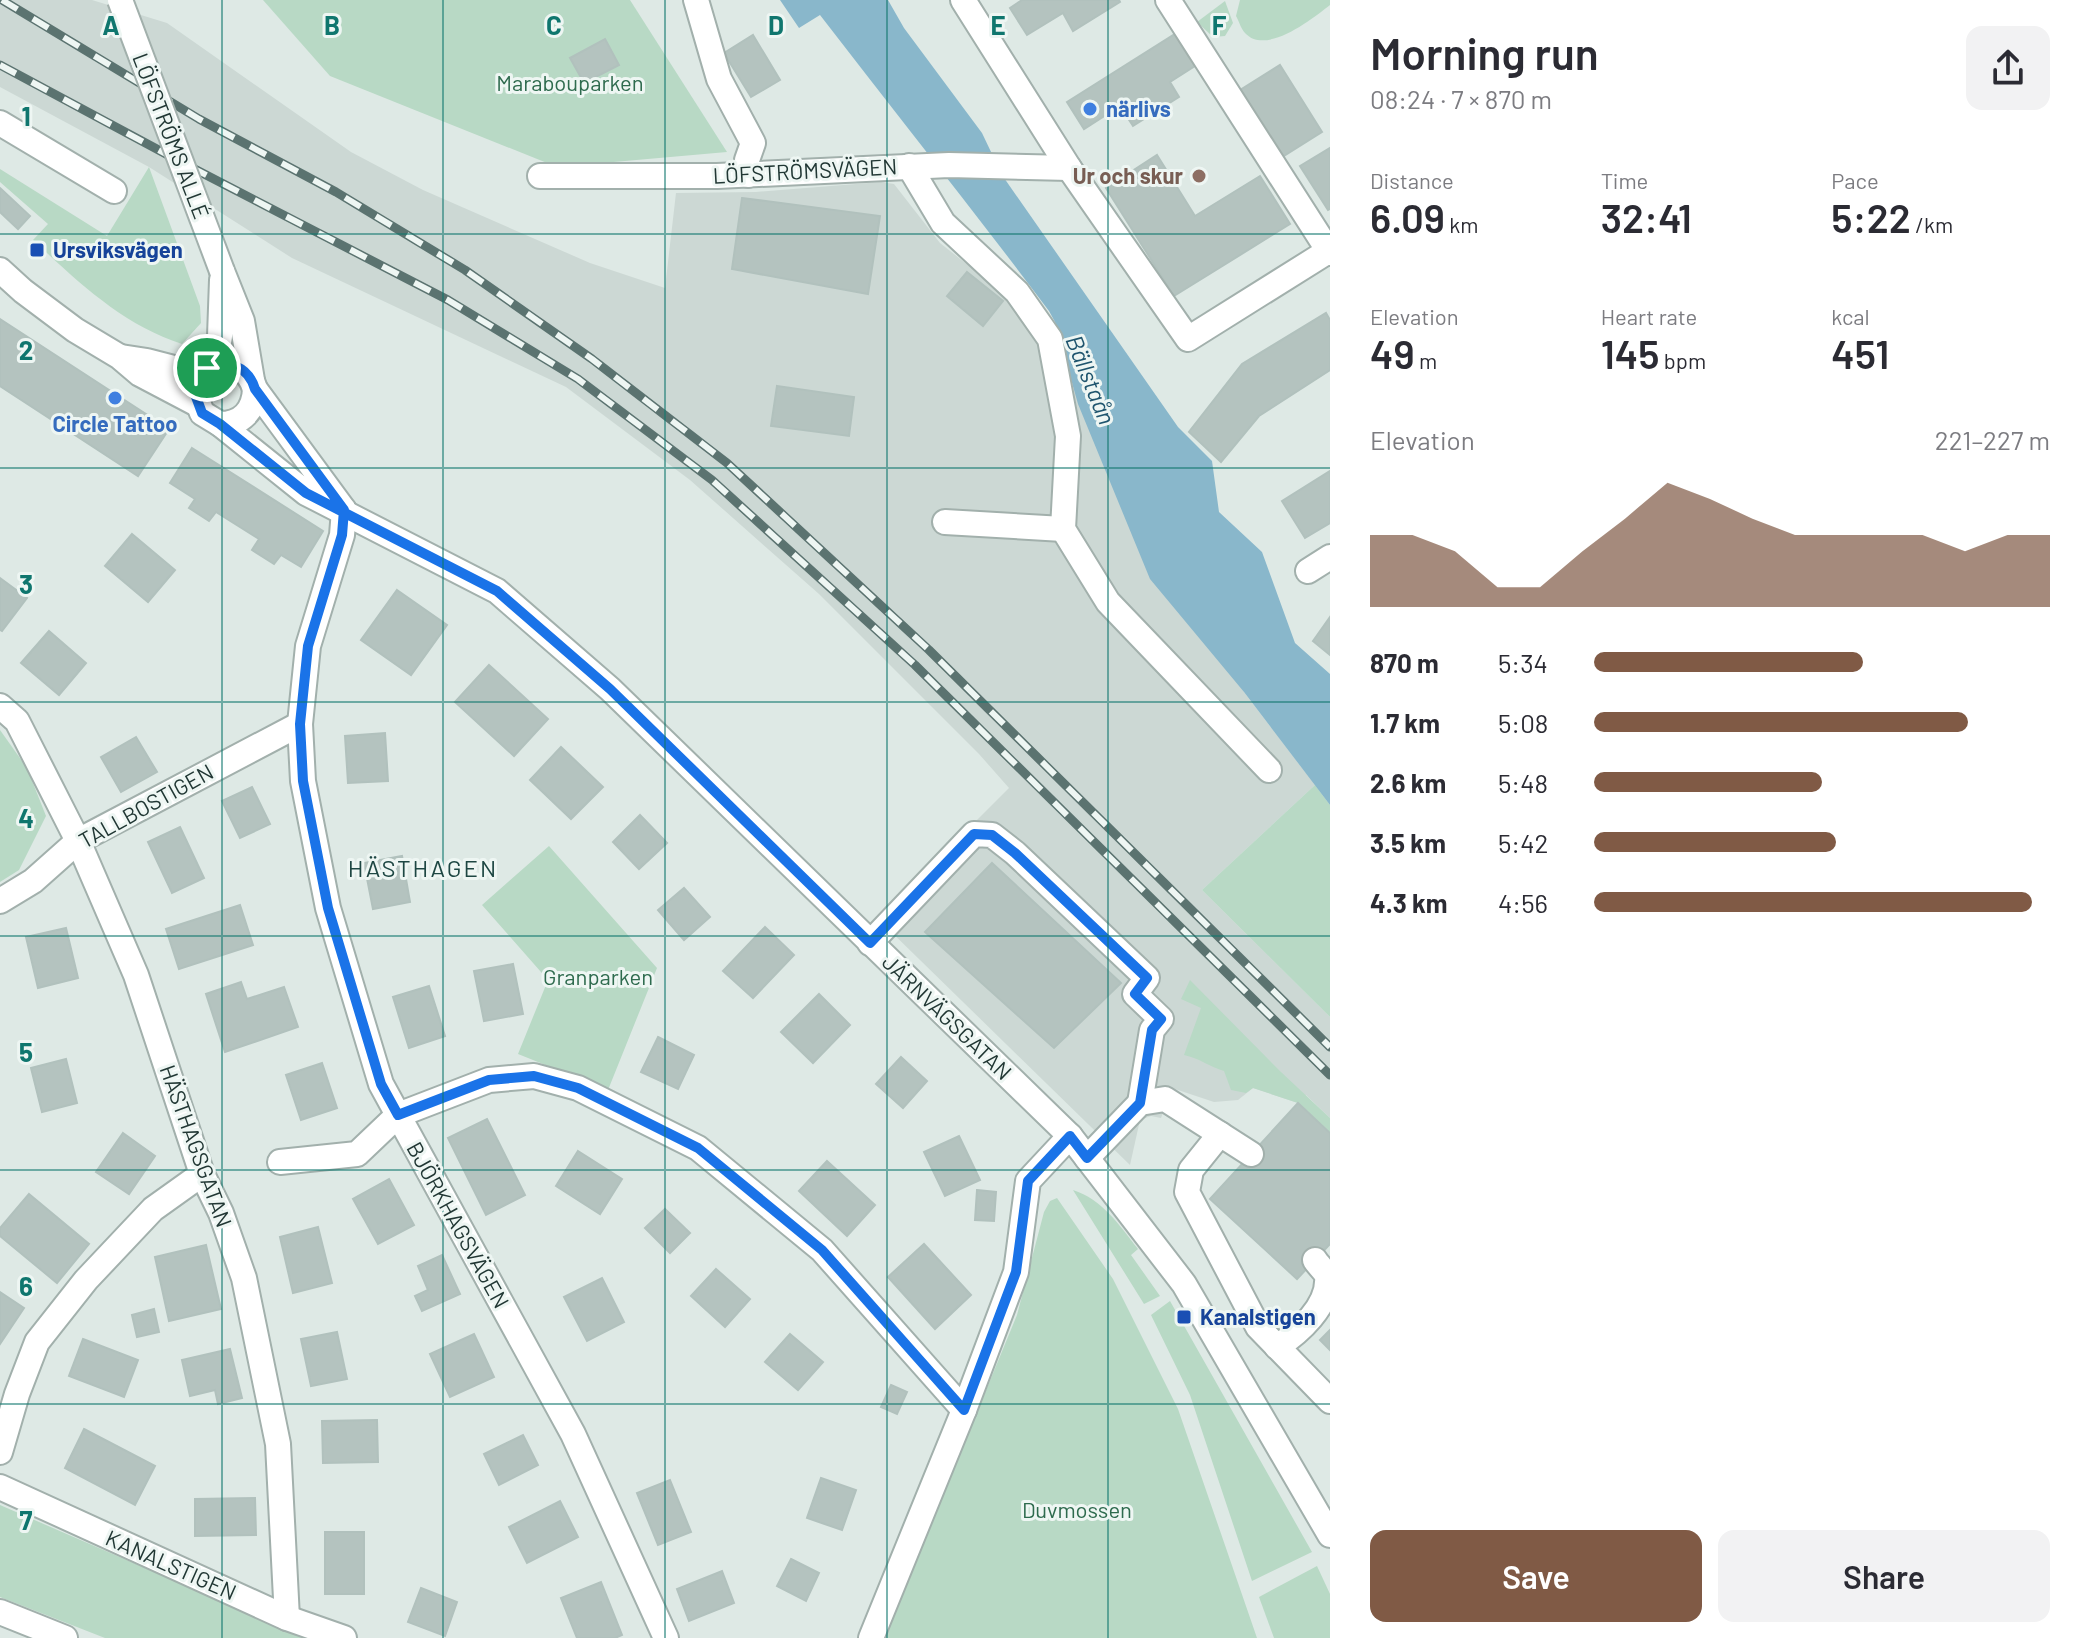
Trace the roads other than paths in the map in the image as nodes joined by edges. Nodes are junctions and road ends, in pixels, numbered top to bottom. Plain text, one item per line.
1 (120, 0) edge
2 (696, 0) edge
3 (963, 0) edge
4 (1168, 0) edge
5 (0, 123) edge
6 (918, 166) junction
7 (1069, 168) junction
8 (748, 175) junction
9 (540, 176) dead end
10 (114, 191) dead end
11 (1330, 251) edge
12 (0, 270) edge
13 (222, 271) junction
14 (120, 357) junction
15 (208, 370) junction
16 (253, 384) junction
17 (197, 404) junction
18 (220, 424) junction
19 (344, 510) junction
20 (945, 522) dead end
21 (1063, 529) junction
22 (1330, 557) edge
23 (1308, 571) dead end
24 (0, 706) edge
25 (300, 724) junction
26 (1269, 770) dead end
27 (78, 841) junction
28 (0, 901) edge
29 (870, 943) junction
30 (1140, 1103) junction
31 (398, 1115) junction
32 (1220, 1134) junction
33 (1070, 1136) junction
34 (1251, 1154) dead end
35 (1087, 1158) junction
36 (280, 1162) dead end
37 (202, 1174) junction
38 (1315, 1260) dead end
39 (1277, 1347) junction
40 (1330, 1401) edge
41 (964, 1410) junction
42 (0, 1452) edge
43 (0, 1487) edge
44 (1330, 1535) edge
45 (0, 1612) edge
46 (287, 1618) junction
47 (22, 1630) edge
48 (65, 1638) edge
49 (344, 1638) edge
50 (666, 1638) edge
51 (871, 1638) edge

1 - 13 street, LÖFSTRÖMS ALLÉ, bridge
2 - 8 street
3 - 7 street
4 - 11 street
5 - 10 street
6 - 7 street, LÖFSTRÖMSVÄGEN
6 - 8 street, LÖFSTRÖMSVÄGEN
6 - 21 street
7 - 11 street
8 - 9 street, LÖFSTRÖMSVÄGEN
12 - 14 street, JÄRNVÄGSGATAN
13 - 15 street, LÖFSTRÖMS ALLÉ
13 - 16 street, LÖFSTRÖMS ALLÉ
14 - 15 street, JÄRNVÄGSGATAN
14 - 17 street, JÄRNVÄGSGATAN
15 - 16 street, JÄRNVÄGSGATAN
15 - 17 street
16 - 18 street
16 - 19 street, JÄRNVÄGSGATAN
17 - 18 street, JÄRNVÄGSGATAN
18 - 19 street, JÄRNVÄGSGATAN
19 - 25 street, BJÖRKHAGSVÄGEN
19 - 29 street, JÄRNVÄGSGATAN
20 - 21 street
21 - 26 street
22 - 23 street
24 - 27 street, HÄSTHAGSGATAN
25 - 27 street, TALLBOSTIGEN
25 - 31 street, BJÖRKHAGSVÄGEN
27 - 28 street, TALLBOSTIGEN
27 - 37 street, HÄSTHAGSGATAN
29 - 30 street
29 - 33 street, JÄRNVÄGSGATAN
30 - 32 street
30 - 35 street
31 - 36 street
31 - 41 street
31 - 50 street, BJÖRKHAGSVÄGEN
32 - 34 street
32 - 39 street
33 - 35 street, JÄRNVÄGSGATAN
33 - 41 street
35 - 44 street, JÄRNVÄGSGATAN
37 - 42 street
37 - 46 street, HÄSTHAGSGATAN
38 - 39 street
39 - 40 street
41 - 51 street
43 - 46 street, KANALSTIGEN
45 - 47 street
46 - 49 street, KANALSTIGEN
47 - 48 street

